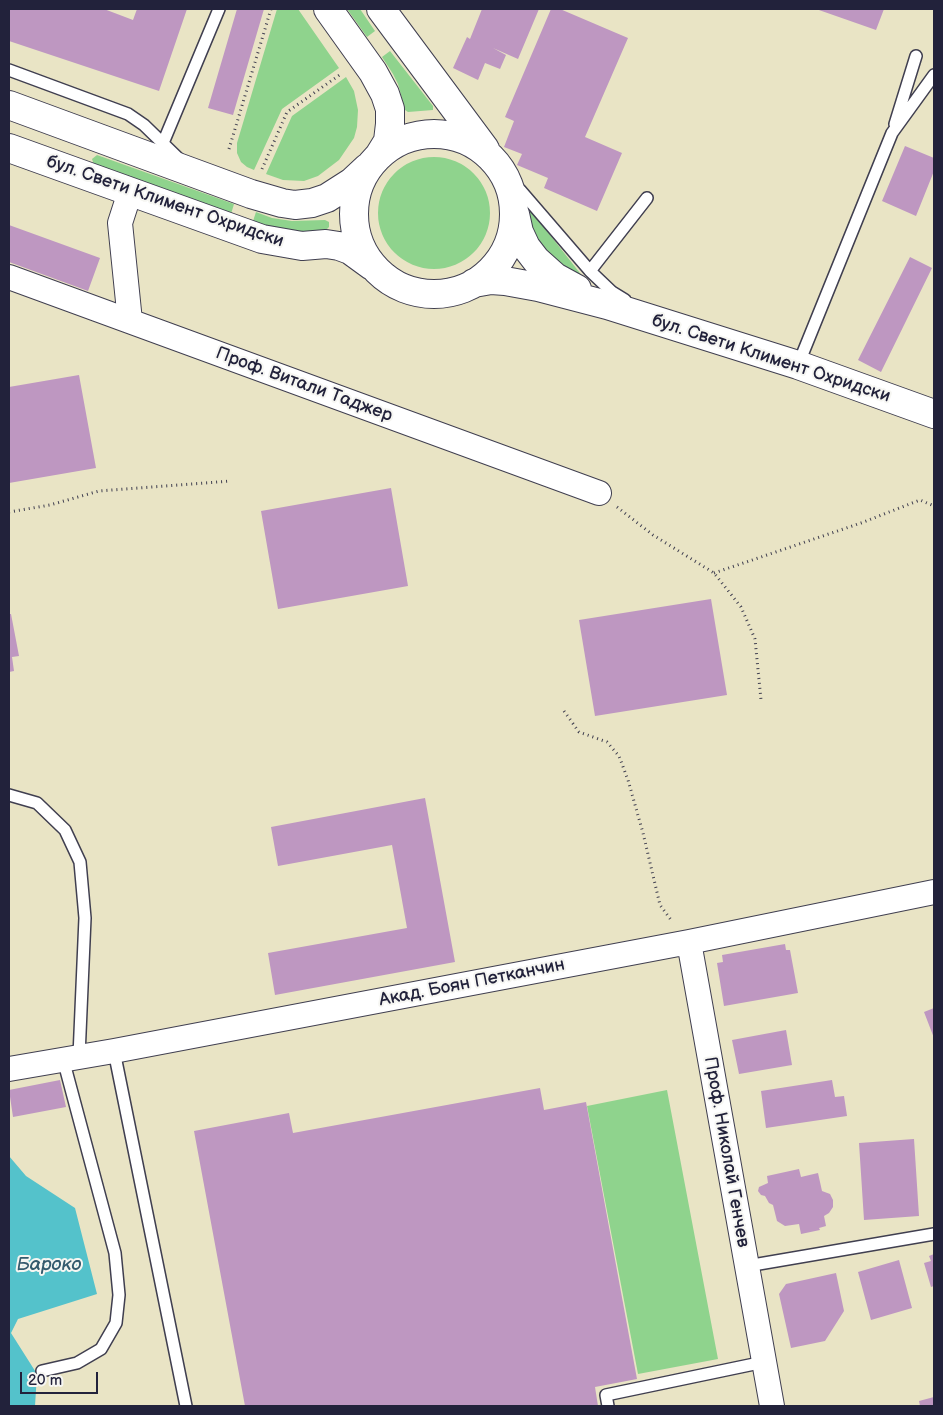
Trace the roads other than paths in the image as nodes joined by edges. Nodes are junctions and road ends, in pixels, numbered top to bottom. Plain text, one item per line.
1 (219, 9) edge
2 (328, 9) edge
3 (381, 9) edge
4 (916, 56) dead end
5 (9, 70) edge
6 (934, 75) edge
7 (9, 105) edge
8 (892, 133) junction
9 (163, 144) junction
10 (9, 148) edge
11 (374, 160) junction
12 (498, 168) junction
13 (200, 176) junction
14 (130, 192) junction
15 (646, 198) dead end
16 (514, 212) junction
17 (376, 270) junction
18 (590, 270) junction
19 (9, 277) edge
20 (474, 283) junction
21 (607, 305) junction
22 (130, 321) junction
23 (665, 324) junction
24 (798, 365) junction
25 (934, 414) edge
26 (599, 493) road end
27 (9, 795) edge
28 (934, 892) edge
29 (689, 942) junction
30 (114, 1051) junction
31 (71, 1057) junction
32 (9, 1069) edge
33 (934, 1234) edge
34 (747, 1266) junction
35 (764, 1362) junction
36 (42, 1371) dead end
37 (186, 1406) edge
38 (608, 1406) edge
39 (772, 1406) edge

1 - 9 lane
2 - 11 main road
3 - 12 main road
4 - 8 lane
5 - 9 lane
6 - 8 lane
7 - 13 main road, бул. Свети Климент Охридски
8 - 24 lane
9 - 13 lane
10 - 14 main road, бул. Свети Климент Охридски
11 - 12 main road
11 - 13 main road, бул. Свети Климент Охридски
11 - 17 main road
12 - 16 main road
12 - 18 lane
14 - 17 main road, бул. Свети Климент Охридски
14 - 22 street
15 - 18 lane
16 - 20 main road
16 - 21 main road, бул. Свети Климент Охридски
17 - 20 main road
18 - 23 lane
19 - 22 street, Проф. Витали Таджер
20 - 21 main road, бул. Свети Климент Охридски
21 - 23 main road, бул. Свети Климент Охридски
22 - 26 street, Проф. Витали Таджер
23 - 24 main road, бул. Свети Климент Охридски
24 - 25 main road, бул. Свети Климент Охридски
27 - 31 lane
28 - 29 street, Акад. Боян Петканчин
29 - 30 street, Акад. Боян Петканчин
29 - 34 street, Проф. Николай Генчев
30 - 31 street, Акад. Боян Петканчин
30 - 37 lane
31 - 32 street, Акад. Боян Петканчин
31 - 36 lane
33 - 34 lane
34 - 35 street, Проф. Николай Генчев
35 - 38 lane
35 - 39 street, Проф. Николай Генчев

